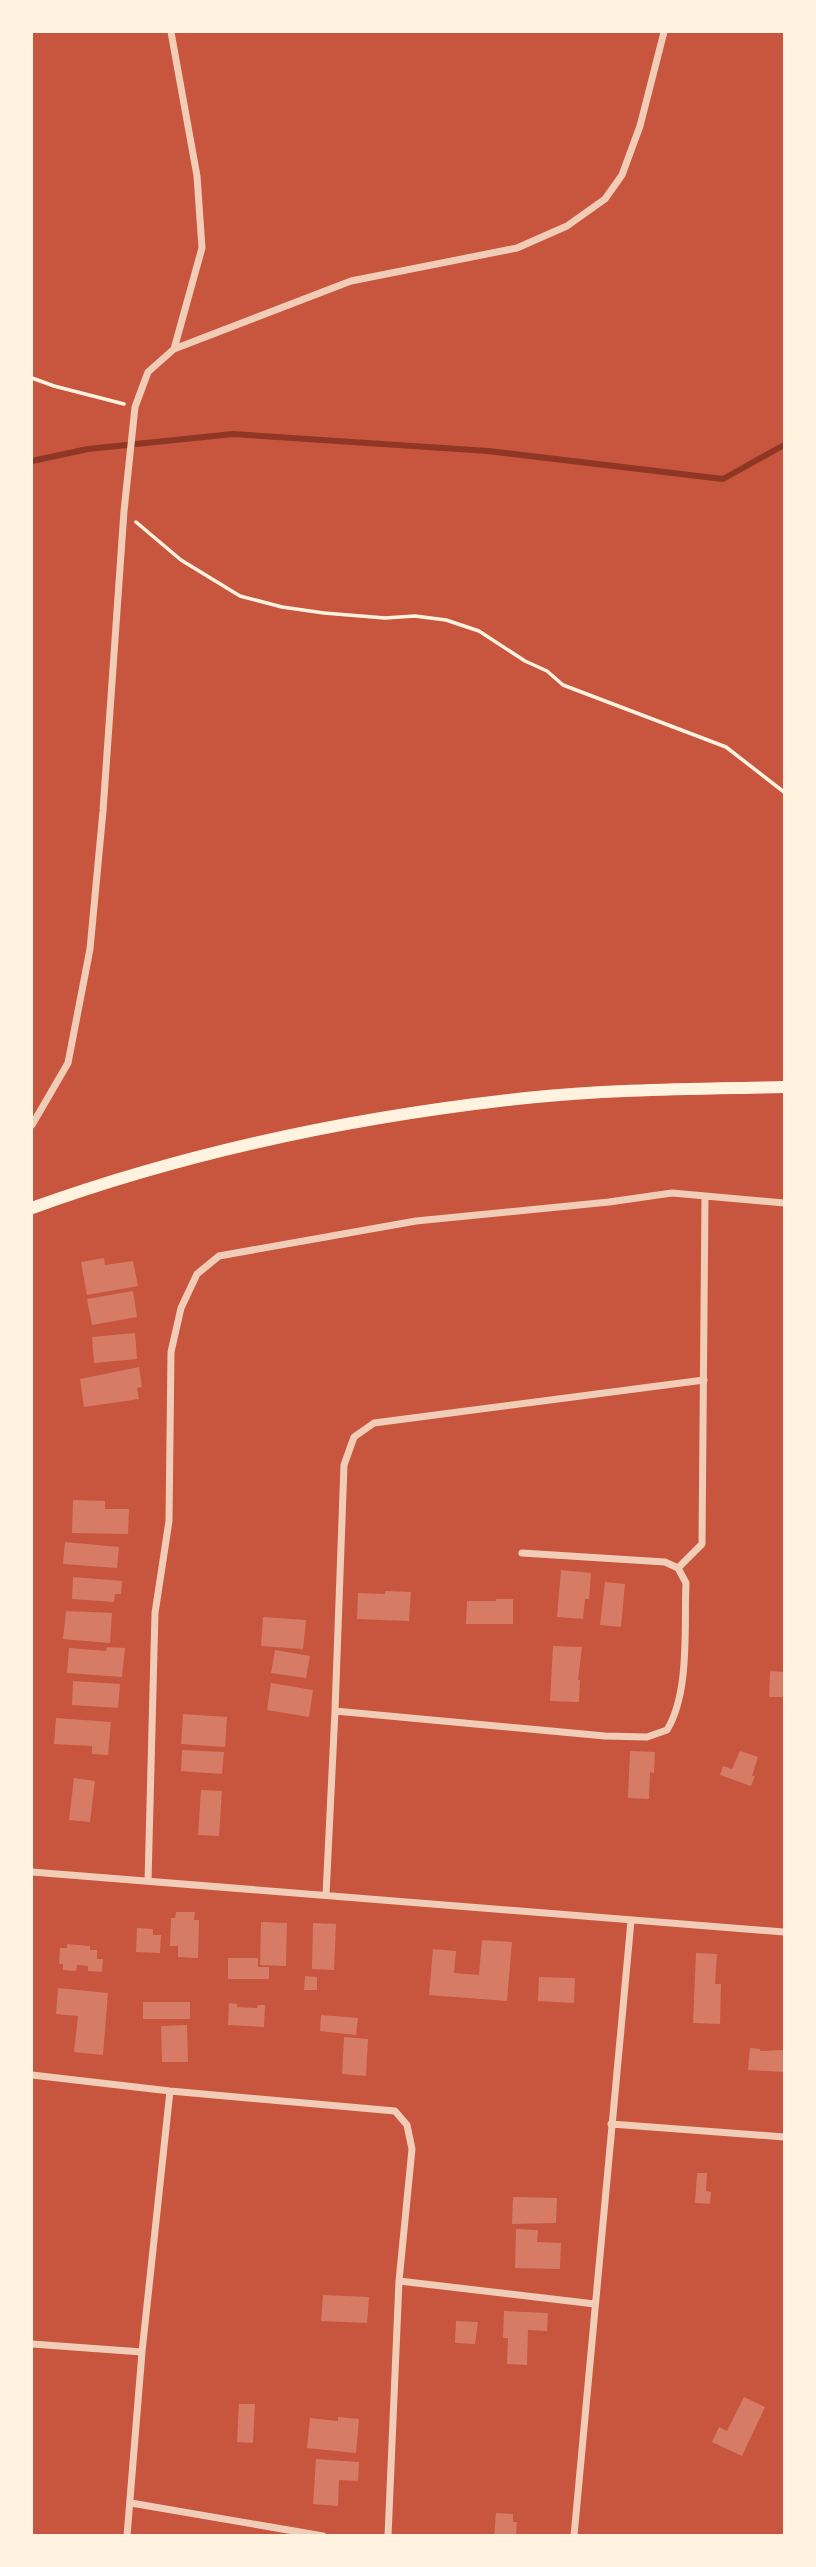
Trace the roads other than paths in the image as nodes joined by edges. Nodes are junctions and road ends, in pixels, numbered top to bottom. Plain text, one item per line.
1 (171, 32) edge
2 (664, 32) edge
3 (174, 349) junction
4 (785, 1087) edge
5 (32, 1125) edge
6 (705, 1196) junction
7 (785, 1203) edge
8 (32, 1208) edge
9 (704, 1380) junction
10 (522, 1553) dead end
11 (678, 1568) junction
12 (335, 1711) junction
13 (32, 1872) edge
14 (148, 1881) junction
15 (326, 1895) junction
16 (631, 1921) junction
17 (785, 1932) edge
18 (32, 2075) edge
19 (170, 2091) junction
20 (611, 2124) junction
21 (785, 2137) edge
22 (399, 2281) junction
23 (595, 2304) junction
24 (32, 2344) edge
25 (142, 2352) junction
26 (131, 2503) junction
27 (127, 2536) edge
28 (323, 2536) edge
29 (388, 2536) edge
30 (574, 2536) edge

1 - 3 street
2 - 3 street
3 - 5 street
4 - 8 main road
6 - 7 street
6 - 9 street
6 - 14 street
9 - 11 street
9 - 12 street
10 - 11 street
11 - 12 street
12 - 15 street
13 - 14 street
14 - 15 street
15 - 16 street
16 - 17 street
16 - 20 street
18 - 19 street
19 - 22 street
19 - 25 street
20 - 21 street
20 - 23 street
22 - 23 street
22 - 29 street
23 - 30 street
24 - 25 street
25 - 26 street
26 - 27 street
26 - 28 street

